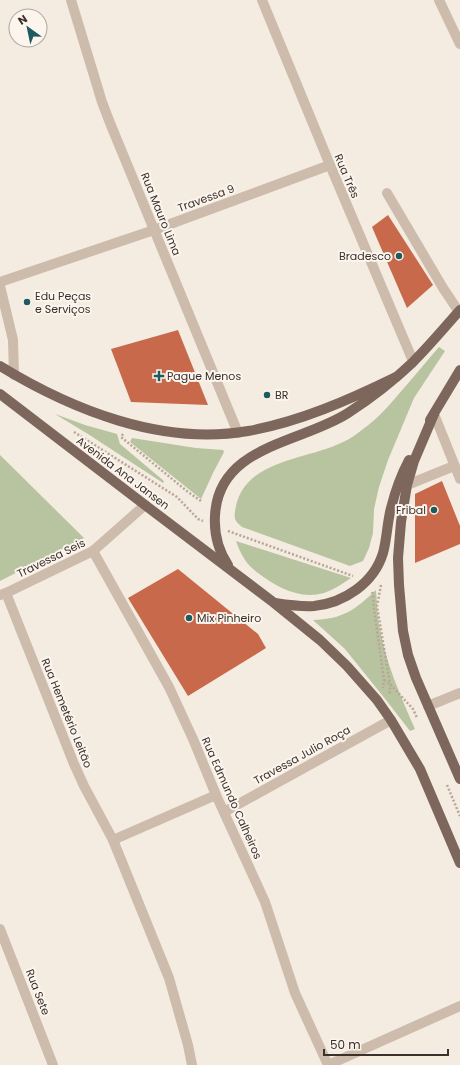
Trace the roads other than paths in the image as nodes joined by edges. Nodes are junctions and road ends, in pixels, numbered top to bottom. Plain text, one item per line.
1 (71, 0) edge
2 (262, 0) edge
3 (439, 0) edge
4 (460, 44) edge
5 (330, 165) junction
6 (387, 193) dead end
7 (154, 230) junction
8 (0, 282) edge
9 (0, 286) edge
10 (459, 311) edge
11 (413, 361) junction
12 (0, 366) edge
13 (460, 370) edge
14 (14, 375) junction
15 (396, 377) junction
16 (0, 394) edge
17 (434, 414) junction
18 (238, 433) junction
19 (454, 466) junction
20 (460, 479) edge
21 (407, 484) junction
22 (145, 505) junction
23 (93, 551) junction
24 (233, 571) junction
25 (3, 594) edge
26 (273, 602) junction
27 (460, 693) edge
28 (428, 706) junction
29 (391, 720) junction
30 (460, 779) edge
31 (216, 795) junction
32 (224, 812) junction
33 (113, 840) junction
34 (460, 863) edge
35 (0, 929) edge
36 (460, 1006) edge
37 (53, 1065) edge
38 (192, 1065) edge
39 (328, 1065) edge

1 - 7 street, Rua Mauro Lima
2 - 5 street, Rua Três
3 - 4 street
5 - 7 street, Travessa 9
5 - 11 street, Rua Três
6 - 10 street
7 - 8 street, Travessa 9
7 - 18 street, Rua Mauro Lima
9 - 14 street
10 - 11 main road
11 - 15 main road
12 - 14 main road
13 - 17 main road
14 - 18 main road
15 - 18 main road
15 - 24 main road
16 - 22 main road, Avenida Ana Jansen
17 - 19 street
17 - 21 main road
17 - 26 main road
19 - 20 street
19 - 21 street
21 - 28 main road
22 - 23 street, Travessa Seis
22 - 24 main road, Avenida Ana Jansen
23 - 25 street, Travessa Seis
23 - 31 street, Rua Edmundo Calheiros
24 - 26 main road, Avenida Ana Jansen
25 - 33 street, Rua Hemetério Leitão
26 - 29 main road, Avenida Ana Jansen
27 - 28 street
28 - 30 main road
29 - 32 street, Travessa Julio Roça
29 - 34 main road, Avenida Ana Jansen
31 - 32 street, Rua Edmundo Calheiros
31 - 33 street
32 - 39 street, Rua Edmundo Calheiros
33 - 38 street, Rua Hemetério Leitão
35 - 37 street, Rua Sete
36 - 39 street

